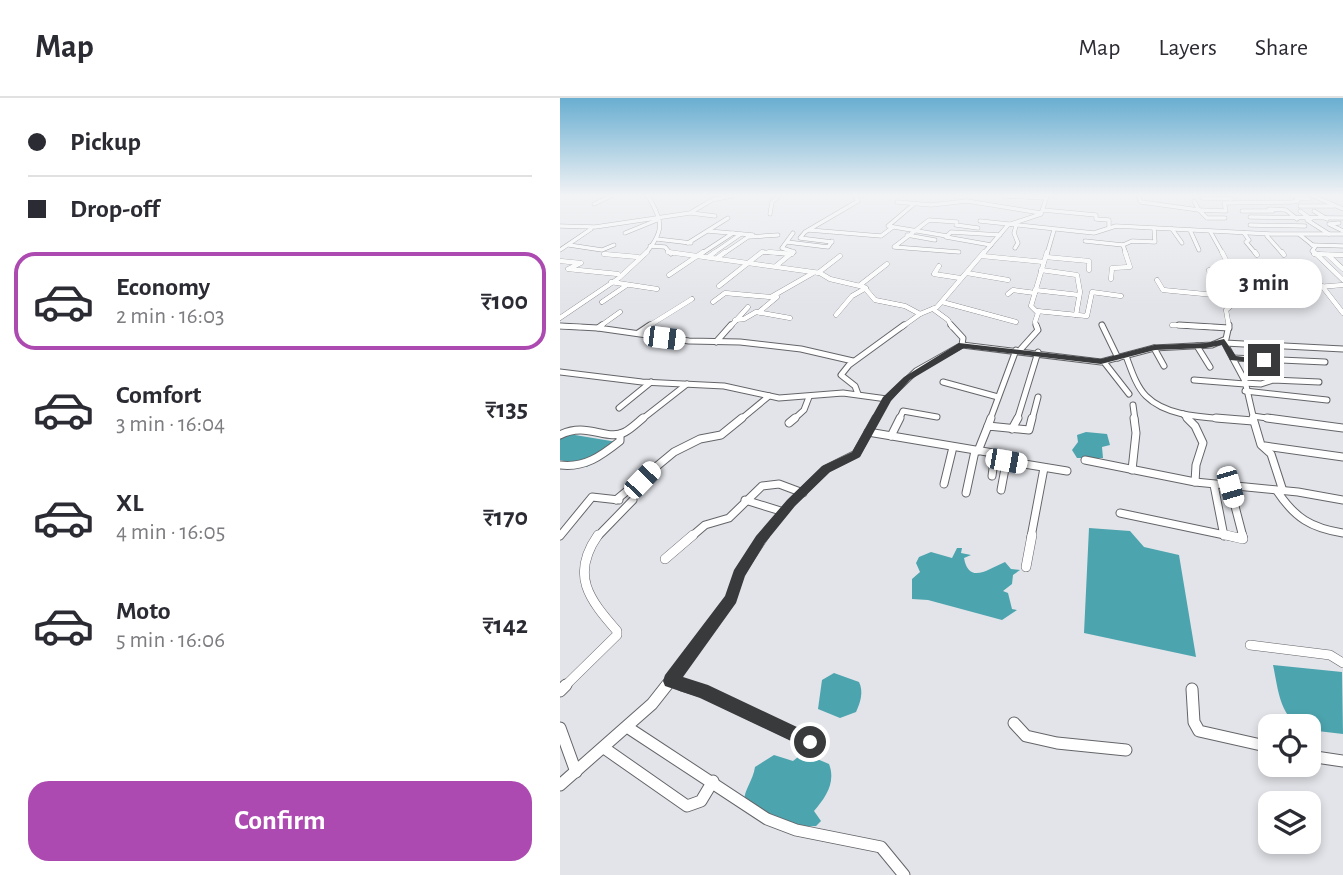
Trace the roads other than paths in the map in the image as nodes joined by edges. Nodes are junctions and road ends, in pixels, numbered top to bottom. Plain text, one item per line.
1 (583, 232) edge
2 (656, 232) edge
3 (659, 232) edge
4 (706, 232) edge
5 (724, 232) edge
6 (806, 232) edge
7 (832, 232) edge
8 (886, 232) edge
9 (912, 232) edge
10 (923, 232) edge
11 (951, 232) edge
12 (953, 232) edge
13 (972, 232) edge
14 (980, 232) edge
15 (997, 232) edge
16 (1014, 232) edge
17 (1053, 232) edge
18 (1085, 232) edge
19 (1154, 232) edge
20 (1174, 232) edge
21 (1194, 232) edge
22 (1211, 232) edge
23 (1230, 232) edge
24 (1327, 232) edge
25 (733, 233) junction
26 (793, 233) dead end
27 (840, 233) junction
28 (1001, 233) junction
29 (1254, 233) joint
30 (741, 234) junction
31 (1245, 234) junction
32 (1299, 234) junction
33 (1330, 234) junction
34 (1342, 234) edge
35 (761, 235) junction
36 (778, 235) dead end
37 (906, 235) junction
38 (1267, 236) junction
39 (946, 237) dead end
40 (1304, 238) junction
41 (657, 239) junction
42 (935, 240) dead end
43 (787, 242) junction
44 (832, 242) junction
45 (688, 243) junction
46 (1182, 243) dead end
47 (695, 244) dead end
48 (614, 245) dead end
49 (991, 245) junction
50 (1123, 245) junction
51 (1312, 245) junction
52 (569, 246) junction
53 (651, 246) junction
54 (1343, 246) edge
55 (1016, 248) dead end
56 (944, 249) junction
57 (560, 250) edge
58 (1199, 250) dead end
59 (959, 251) dead end
60 (604, 254) dead end
61 (792, 254) junction
62 (1314, 254) junction
63 (1328, 254) junction
64 (936, 255) dead end
65 (1257, 255) dead end
66 (1284, 255) dead end
67 (1343, 255) edge
68 (698, 256) junction
69 (840, 256) dead end
70 (982, 256) junction
71 (638, 257) junction
72 (708, 257) junction
73 (717, 259) junction
74 (1045, 259) junction
75 (560, 261) edge
76 (1227, 261) dead end
77 (750, 262) junction
78 (887, 264) dead end
79 (1298, 265) dead end
80 (776, 266) junction
81 (939, 266) dead end
82 (1222, 266) dead end
83 (1343, 269) edge
84 (1041, 270) junction
85 (1089, 270) dead end
86 (1209, 270) dead end
87 (816, 273) junction
88 (967, 273) junction
89 (618, 274) junction
90 (669, 275) dead end
91 (960, 278) junction
92 (1111, 279) dead end
93 (1008, 280) dead end
94 (1157, 280) dead end
95 (1343, 280) edge
96 (611, 282) junction
97 (1219, 282) junction
98 (1229, 283) junction
99 (628, 284) junction
100 (1343, 285) edge
101 (719, 286) dead end
102 (1320, 286) junction
103 (863, 287) junction
104 (657, 289) dead end
105 (1035, 291) junction
106 (781, 292) junction
107 (1008, 294) dead end
108 (1079, 295) junction
109 (1121, 296) dead end
110 (1225, 296) junction
111 (692, 299) dead end
112 (1245, 300) junction
113 (602, 302) dead end
114 (713, 302) dead end
115 (942, 302) junction
116 (1232, 305) junction
117 (748, 307) dead end
118 (933, 309) junction
119 (1037, 311) junction
120 (620, 312) dead end
121 (759, 312) junction
122 (1343, 313) edge
123 (920, 314) junction
124 (835, 315) dead end
125 (1076, 315) junction
126 (560, 317) edge
127 (790, 318) dead end
128 (735, 320) junction
129 (1016, 323) dead end
130 (1102, 325) dead end
131 (1172, 325) dead end
132 (560, 326) edge
133 (598, 328) junction
134 (1229, 328) junction
135 (638, 333) junction
136 (716, 342) junction
137 (1225, 342) junction
138 (962, 345) junction
139 (1197, 346) junction
140 (1154, 348) junction
141 (1343, 349) edge
142 (1018, 350) junction
143 (1038, 352) junction
144 (1126, 356) junction
145 (1118, 358) junction
146 (1233, 358) junction
147 (853, 361) junction
148 (1104, 362) junction
149 (1325, 362) dead end
150 (1164, 366) dead end
151 (1210, 367) dead end
152 (560, 372) edge
153 (1194, 380) dead end
154 (651, 382) junction
155 (943, 382) dead end
156 (1319, 382) dead end
157 (688, 384) junction
158 (1245, 386) junction
159 (858, 394) junction
160 (1129, 394) dead end
161 (769, 397) junction
162 (809, 397) junction
163 (998, 397) junction
164 (1038, 397) dead end
165 (887, 399) junction
166 (1327, 400) dead end
167 (1133, 405) dead end
168 (619, 408) dead end
169 (1182, 414) junction
170 (937, 416) dead end
171 (1253, 418) junction
172 (789, 423) dead end
173 (988, 426) junction
174 (1340, 428) edge
175 (1012, 429) junction
176 (868, 432) junction
177 (620, 434) junction
178 (560, 435) edge
179 (891, 436) junction
180 (1343, 436) edge
181 (1261, 445) junction
182 (953, 447) junction
183 (977, 451) junction
184 (995, 453) junction
185 (1343, 457) edge
186 (1085, 460) dead end
187 (1006, 461) junction
188 (560, 465) edge
189 (1044, 468) junction
190 (1132, 470) junction
191 (1067, 471) dead end
192 (992, 476) dead end
193 (1195, 482) junction
194 (944, 484) dead end
195 (1214, 485) junction
196 (1230, 487) junction
197 (1001, 491) dead end
198 (1280, 491) junction
199 (803, 493) junction
200 (966, 493) dead end
201 (616, 500) junction
202 (745, 500) junction
203 (1343, 500) edge
204 (784, 512) junction
205 (1120, 513) dead end
206 (1343, 533) edge
207 (560, 536) edge
208 (1224, 536) junction
209 (665, 559) dead end
210 (1026, 567) dead end
211 (1250, 645) dead end
212 (1343, 663) edge
213 (671, 681) junction
214 (1192, 689) dead end
215 (560, 691) edge
216 (1014, 723) dead end
217 (627, 727) junction
218 (560, 728) edge
219 (810, 742) dead end
220 (1258, 744) edge
221 (604, 748) junction
222 (1126, 750) dead end
223 (1321, 758) edge
224 (1343, 761) edge
225 (576, 772) junction
226 (713, 781) junction
227 (560, 785) edge
228 (904, 875) edge

1 - 52 street
2 - 53 street
3 - 41 street
4 - 45 street
5 - 25 street
6 - 44 street
7 - 27 street
8 - 27 street
9 - 37 street
10 - 11 street
12 - 13 street
14 - 28 street
15 - 28 street
16 - 55 street
17 - 74 street
18 - 50 street
19 - 50 street
20 - 46 street
21 - 58 street
22 - 76 street
23 - 31 street
24 - 33 street
25 - 30 street
25 - 68 street
26 - 43 street
27 - 44 street
28 - 49 street
29 - 31 street
29 - 32 street
30 - 35 street
30 - 72 street
31 - 38 street
31 - 65 street
32 - 33 street
32 - 40 street
33 - 34 street
35 - 36 street
35 - 73 street
37 - 42 street
37 - 56 street
38 - 40 street
38 - 66 street
39 - 49 street
40 - 51 street
41 - 45 street
41 - 53 street
43 - 44 street
43 - 61 street
45 - 47 street
48 - 52 street
49 - 70 street
50 - 92 street
51 - 54 street
51 - 62 street
52 - 57 street
53 - 68 street
53 - 71 street
53 - 96 street
56 - 59 street
56 - 64 street
60 - 71 street
61 - 77 street
61 - 80 street
62 - 63 street
62 - 95 street
63 - 67 street
63 - 83 street
68 - 72 street
68 - 90 street
69 - 87 street
70 - 74 street
70 - 88 street
71 - 89 street
72 - 73 street
73 - 77 street
74 - 84 street
74 - 85 street
75 - 89 street
77 - 80 street
77 - 101 street
78 - 103 street
79 - 102 street
80 - 87 street
81 - 91 street
82 - 98 street
84 - 105 street
84 - 108 street
86 - 97 street
87 - 103 street
87 - 106 street
88 - 91 street
88 - 93 street
89 - 126 street
91 - 115 street
94 - 110 street
96 - 99 street
96 - 126 street
97 - 98 street
97 - 110 street
98 - 112 street
99 - 104 street
99 - 113 street
100 - 102 street
102 - 112 street
102 - 122 street
103 - 123 street
103 - 124 street
105 - 107 street
105 - 108 street
105 - 119 street
106 - 114 street
106 - 121 street
108 - 125 street
109 - 125 street
110 - 116 street
111 - 135 street
112 - 116 street
115 - 118 street
115 - 129 street
116 - 134 street
117 - 128 street
118 - 123 street
118 - 138 street
119 - 125 street
119 - 142 street
120 - 133 street
121 - 127 street
121 - 128 street
123 - 147 street
128 - 136 street
130 - 145 street
131 - 134 street
132 - 133 street
133 - 135 street
134 - 137 street
135 - 136 street
136 - 147 street
137 - 139 street
137 - 141 street
137 - 146 street
138 - 142 street
138 - 165 street
139 - 140 street
139 - 151 street
140 - 144 street
140 - 150 street
142 - 143 street
142 - 163 street
143 - 148 street
143 - 175 street
144 - 145 street
144 - 169 street
145 - 148 street
146 - 149 street
146 - 158 street
147 - 159 street
148 - 160 street
152 - 154 street
153 - 158 street
154 - 157 street
154 - 168 street
155 - 163 street
156 - 158 street
157 - 161 street
157 - 177 street
158 - 166 street
158 - 171 street
159 - 162 street
159 - 165 street
161 - 162 street
161 - 201 street
162 - 172 street
163 - 173 street
164 - 175 street
165 - 176 street
167 - 190 street
169 - 171 street
169 - 193 street
170 - 179 street
171 - 174 street
171 - 181 street
173 - 175 street
173 - 183 street
174 - 180 street
176 - 179 street
176 - 199 street
177 - 178 street
177 - 188 street
179 - 182 street
181 - 185 street
181 - 198 street
182 - 183 street
182 - 194 street
183 - 184 street
183 - 200 street
184 - 187 street
184 - 192 street
186 - 190 street
187 - 189 street
187 - 197 street
189 - 191 street
189 - 210 street
190 - 193 street
193 - 195 street
195 - 196 street
195 - 208 street
196 - 198 street
196 - 208 street
198 - 203 street
198 - 206 street
199 - 202 street
199 - 204 street
201 - 207 street
201 - 215 street
202 - 204 street
202 - 209 street
204 - 213 street
205 - 208 street
211 - 212 street
213 - 217 street
213 - 219 street
214 - 220 street
216 - 222 street
217 - 221 street
217 - 226 street
218 - 225 street
221 - 225 street
221 - 226 street
223 - 224 street
225 - 227 street
226 - 228 street

